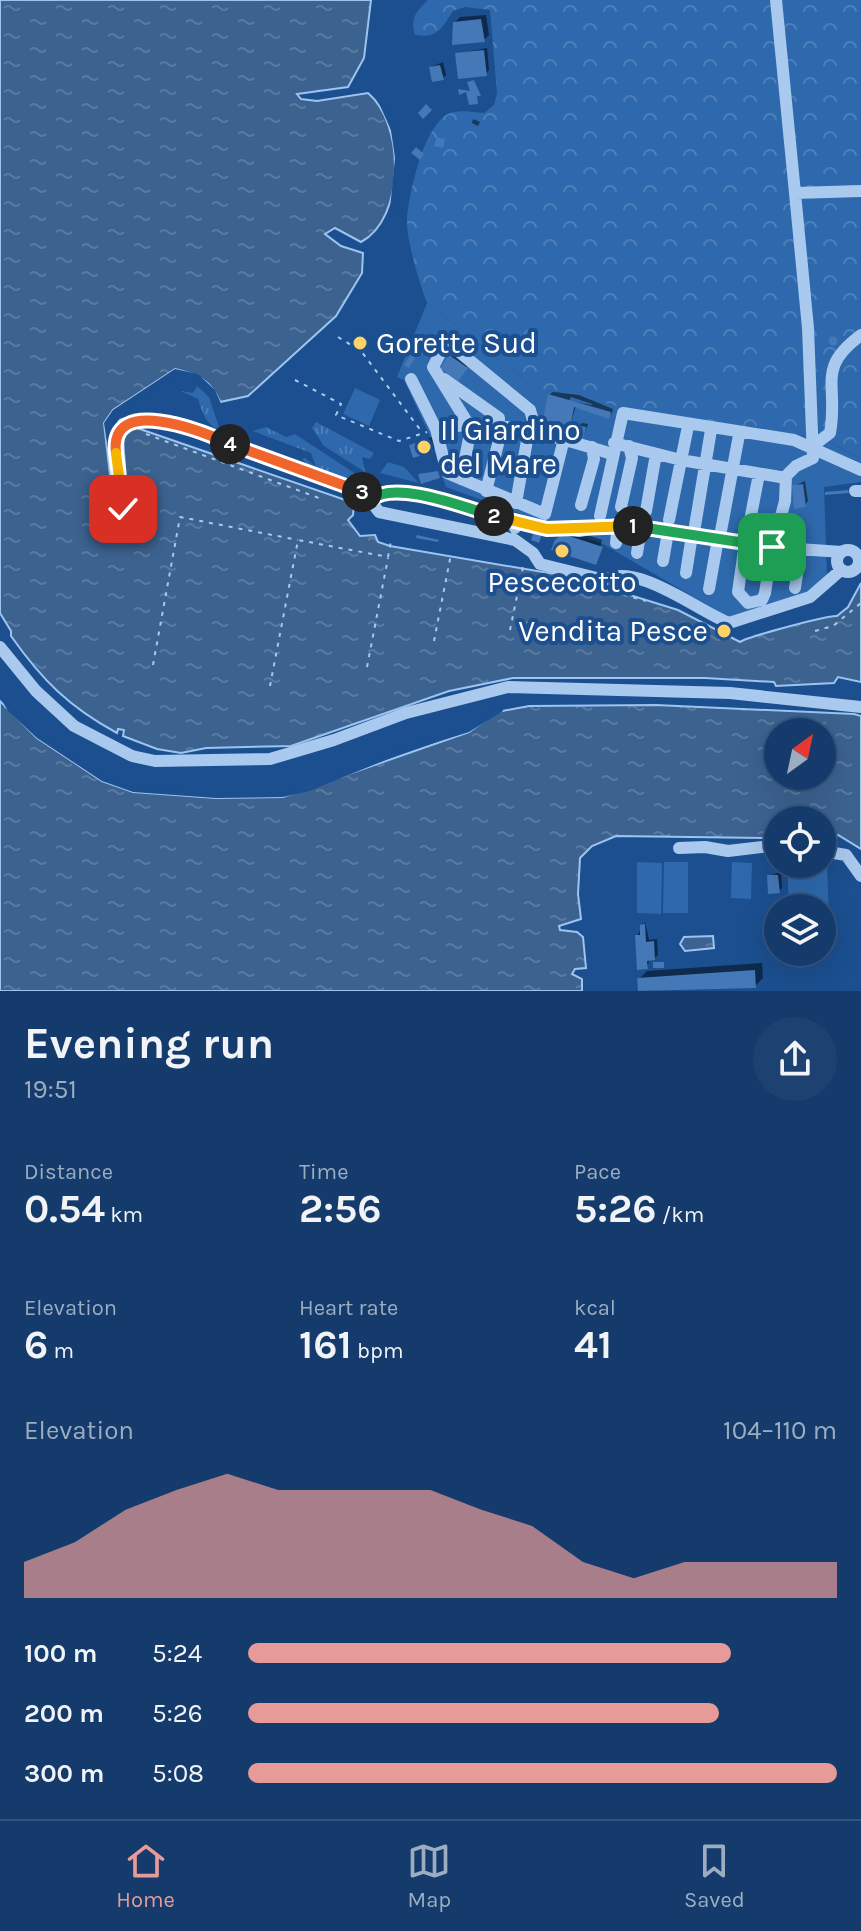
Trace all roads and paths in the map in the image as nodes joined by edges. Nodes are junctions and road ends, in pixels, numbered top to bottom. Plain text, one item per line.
1 (776, 0) edge
2 (861, 191) edge
3 (795, 193) junction
4 (861, 335) edge
5 (338, 337) dead end
6 (438, 375) junction
7 (411, 379) dead end
8 (295, 380) dead end
9 (470, 422) junction
10 (500, 425) junction
11 (436, 429) junction
12 (532, 430) junction
13 (711, 430) dead end
14 (687, 431) dead end
15 (422, 433) junction
16 (146, 434) dead end
17 (739, 435) dead end
18 (171, 438) dead end
19 (564, 439) junction
20 (169, 444) junction
21 (629, 446) junction
22 (592, 447) junction
23 (814, 447) junction
24 (613, 448) junction
25 (656, 454) junction
26 (681, 460) junction
27 (706, 464) junction
28 (732, 469) junction
29 (861, 470) edge
30 (759, 474) junction
31 (786, 478) junction
32 (461, 479) junction
33 (486, 491) junction
34 (319, 498) dead end
35 (371, 500) junction
36 (516, 503) junction
37 (581, 505) dead end
38 (621, 507) dead end
39 (128, 508) dead end
40 (646, 511) dead end
41 (600, 516) dead end
42 (515, 523) junction
43 (618, 524) junction
44 (668, 526) junction
45 (641, 528) junction
46 (693, 530) junction
47 (719, 535) junction
48 (747, 537) junction
49 (298, 540) junction
50 (515, 540) junction
51 (391, 541) dead end
52 (774, 541) junction
53 (616, 543) dead end
54 (801, 547) junction
55 (842, 552) junction
56 (637, 553) dead end
57 (451, 554) dead end
58 (388, 557) junction
59 (859, 558) edge
60 (663, 561) dead end
61 (523, 567) dead end
62 (841, 570) junction
63 (686, 573) dead end
64 (565, 577) dead end
65 (795, 588) dead end
66 (709, 589) dead end
67 (562, 590) dead end
68 (615, 591) dead end
69 (646, 601) dead end
70 (861, 603) edge
71 (844, 611) dead end
72 (847, 615) junction
73 (510, 630) dead end
74 (815, 631) dead end
75 (434, 641) dead end
76 (0, 647) edge
77 (153, 665) dead end
78 (367, 667) dead end
79 (270, 686) dead end
80 (861, 707) edge
81 (764, 847) edge
82 (679, 848) dead end
83 (836, 853) edge
84 (861, 876) edge

1 - 3 street
2 - 3 street
3 - 23 street
4 - 23 street
5 - 15 path
6 - 9 street
6 - 10 street
6 - 12 street
7 - 11 street
8 - 15 path
9 - 10 street
9 - 11 street
9 - 32 street
10 - 12 street
10 - 33 street
11 - 15 path
11 - 32 street
12 - 19 street
12 - 36 street
13 - 27 street
14 - 26 street
16 - 20 path
17 - 28 street
18 - 20 path
19 - 22 street
19 - 36 street
20 - 34 path
21 - 24 street
21 - 25 street
21 - 38 street
22 - 24 street
22 - 37 street
23 - 24 street
23 - 29 street
23 - 31 street
24 - 41 street
25 - 26 street
25 - 40 street
26 - 27 street
26 - 44 street
27 - 28 street
27 - 46 street
28 - 30 street
28 - 47 street
30 - 31 street
30 - 48 street
31 - 52 street
32 - 33 street
33 - 36 street
35 - 39 street
35 - 42 street
35 - 50 street
42 - 43 street
42 - 50 street
43 - 45 street
43 - 53 street
44 - 45 street
44 - 46 street
44 - 60 street
45 - 56 street
46 - 47 street
46 - 63 street
47 - 48 street
47 - 66 street
48 - 52 street
48 - 52 street
49 - 58 path
49 - 77 path
49 - 79 path
50 - 62 street
51 - 58 path
52 - 54 street
54 - 55 street
54 - 65 street
55 - 59 street
55 - 62 street
57 - 75 path
58 - 78 path
59 - 62 street
61 - 73 path
64 - 67 path
68 - 69 path
70 - 72 path
71 - 72 path
72 - 74 path
76 - 80 street
81 - 82 street
83 - 84 street

